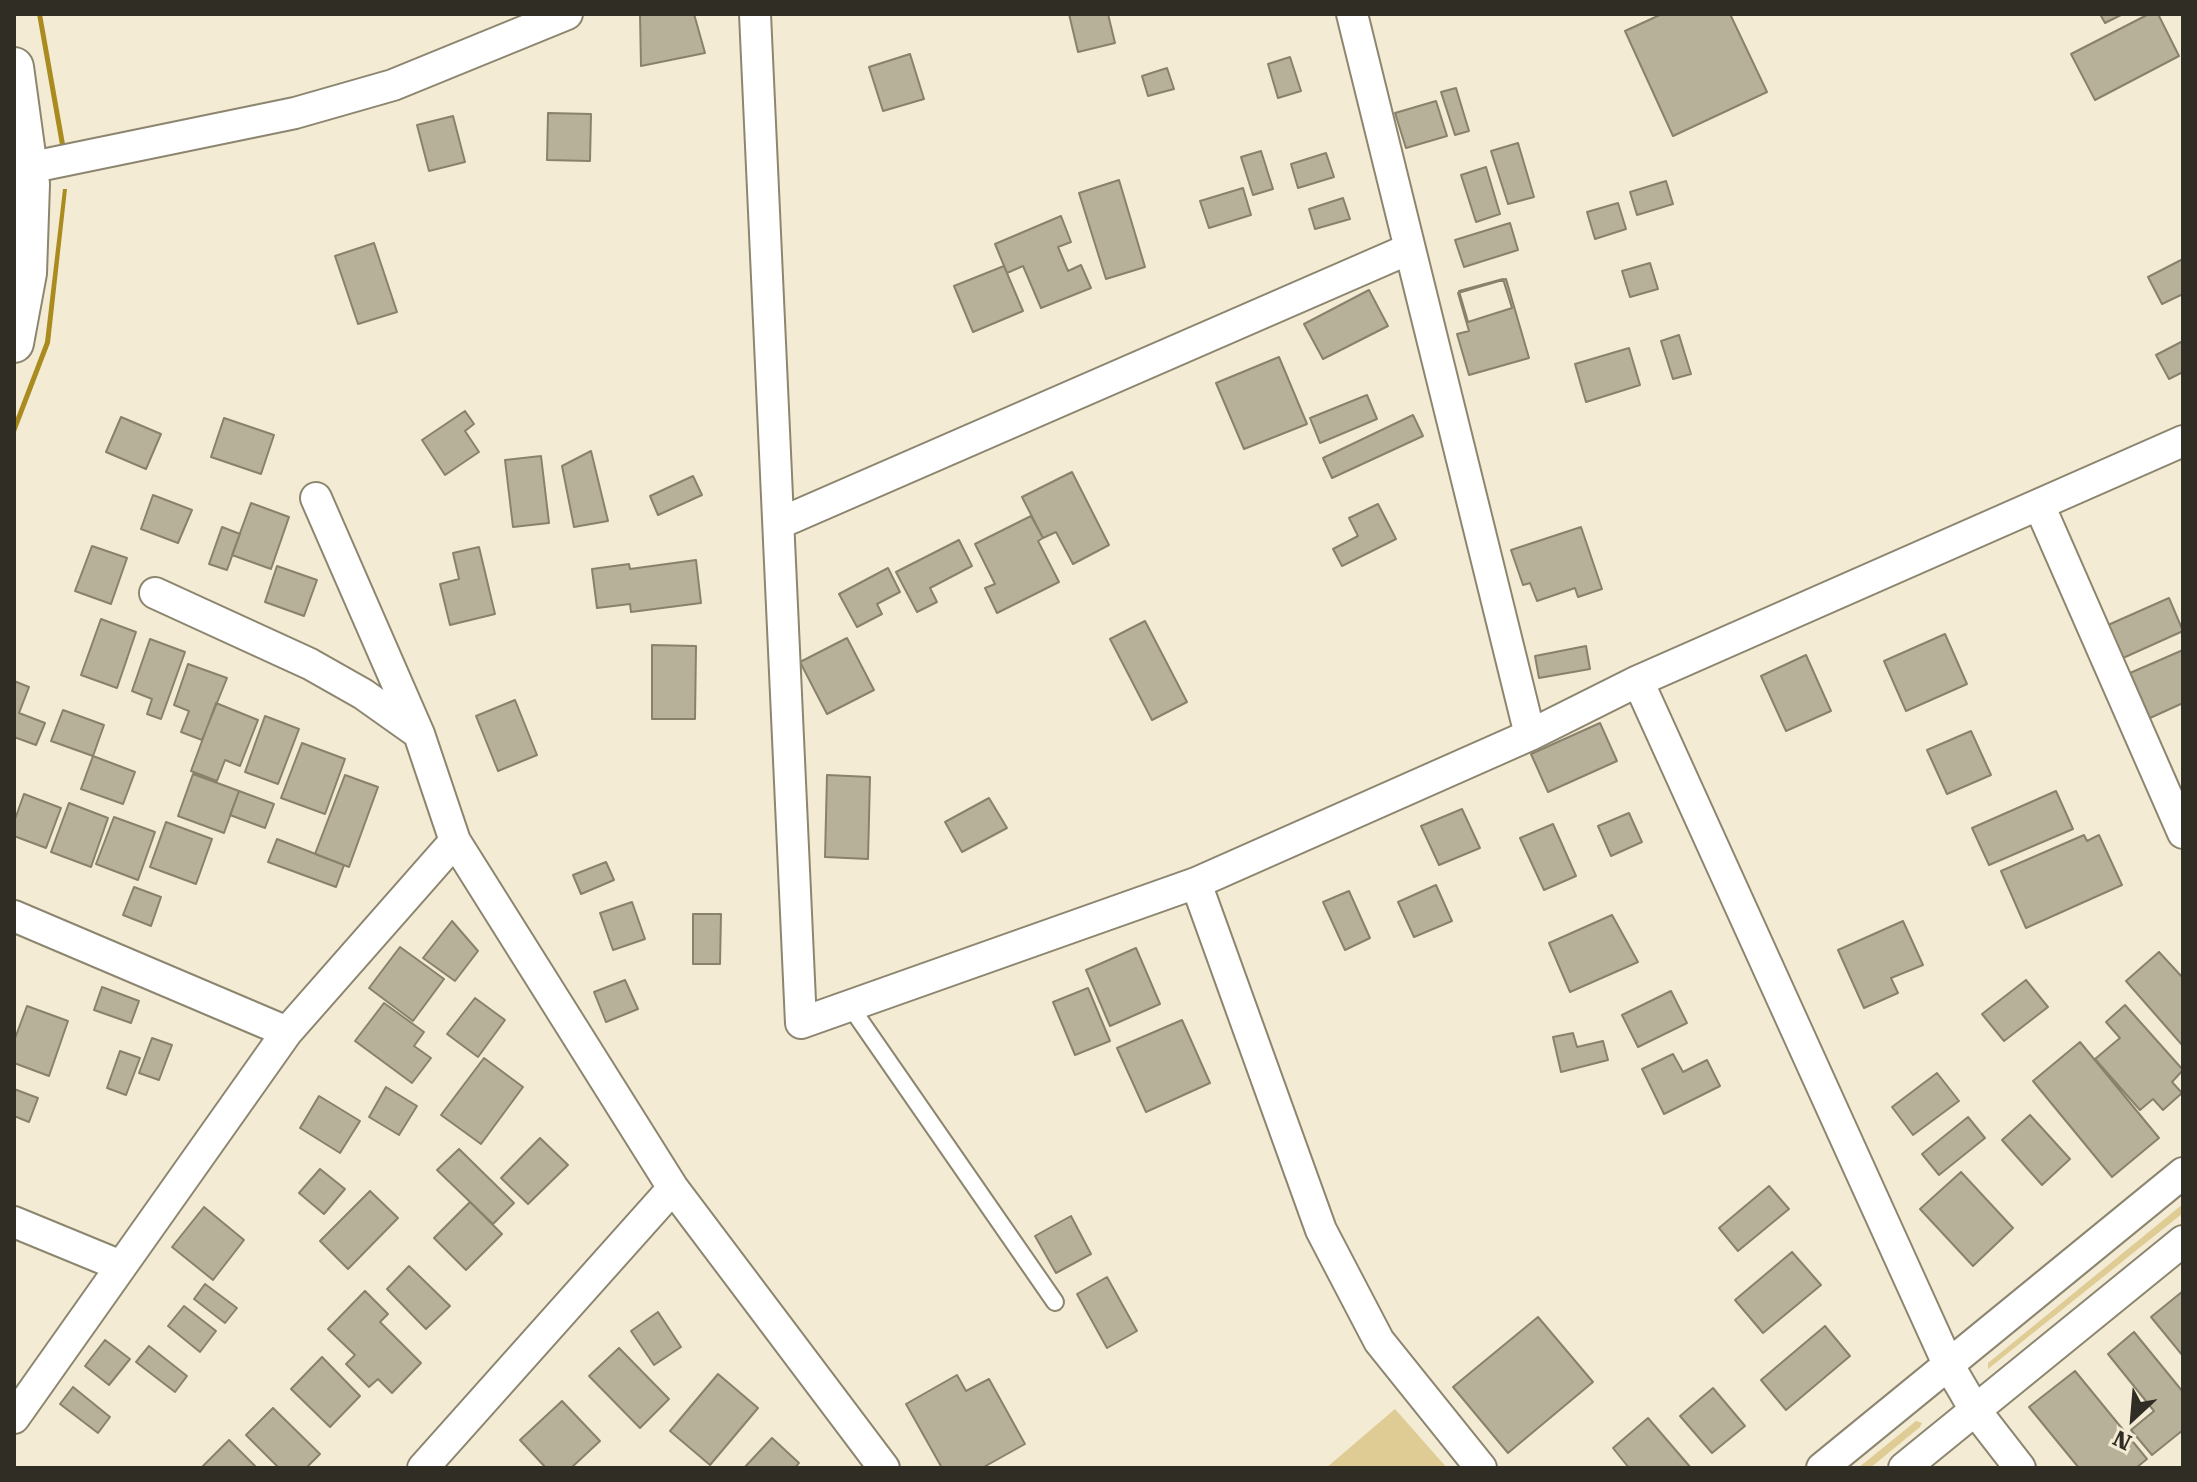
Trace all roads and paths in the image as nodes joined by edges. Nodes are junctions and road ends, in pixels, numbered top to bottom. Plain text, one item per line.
1 (567, 14) edge
2 (755, 14) edge
3 (1352, 14) edge
4 (14, 67) edge
5 (28, 168) junction
6 (1409, 249) junction
7 (14, 343) edge
8 (2183, 441) edge
9 (316, 498) dead end
10 (2040, 507) junction
11 (780, 523) junction
12 (155, 593) dead end
13 (1638, 681) junction
14 (419, 734) junction
15 (1530, 735) junction
16 (2183, 833) edge
17 (455, 841) junction
18 (1196, 883) junction
19 (14, 916) edge
20 (850, 1006) junction
21 (287, 1032) junction
22 (2183, 1173) edge
23 (673, 1188) junction
24 (14, 1222) edge
25 (2183, 1241) edge
26 (121, 1266) junction
27 (1055, 1302) dead end
28 (1948, 1364) junction
29 (1975, 1410) junction
30 (14, 1418) edge
31 (423, 1468) edge
32 (884, 1468) edge
33 (1481, 1468) edge
34 (1822, 1468) edge
35 (1904, 1468) edge
36 (2020, 1468) edge

1 - 5 street
2 - 11 street
3 - 6 street
4 - 5 street
5 - 7 street
6 - 11 street
6 - 15 street
8 - 10 street
9 - 14 street
10 - 13 street
10 - 16 street
11 - 20 street
12 - 14 street
13 - 15 street
13 - 28 street
14 - 17 street
15 - 18 street
17 - 21 street
17 - 23 street
18 - 20 street
18 - 33 street
19 - 21 street
20 - 27 lane
21 - 26 street
22 - 28 street
23 - 31 street
23 - 32 street
24 - 26 street
25 - 29 street
26 - 30 street
28 - 29 street
28 - 34 street
29 - 35 street
29 - 36 street

